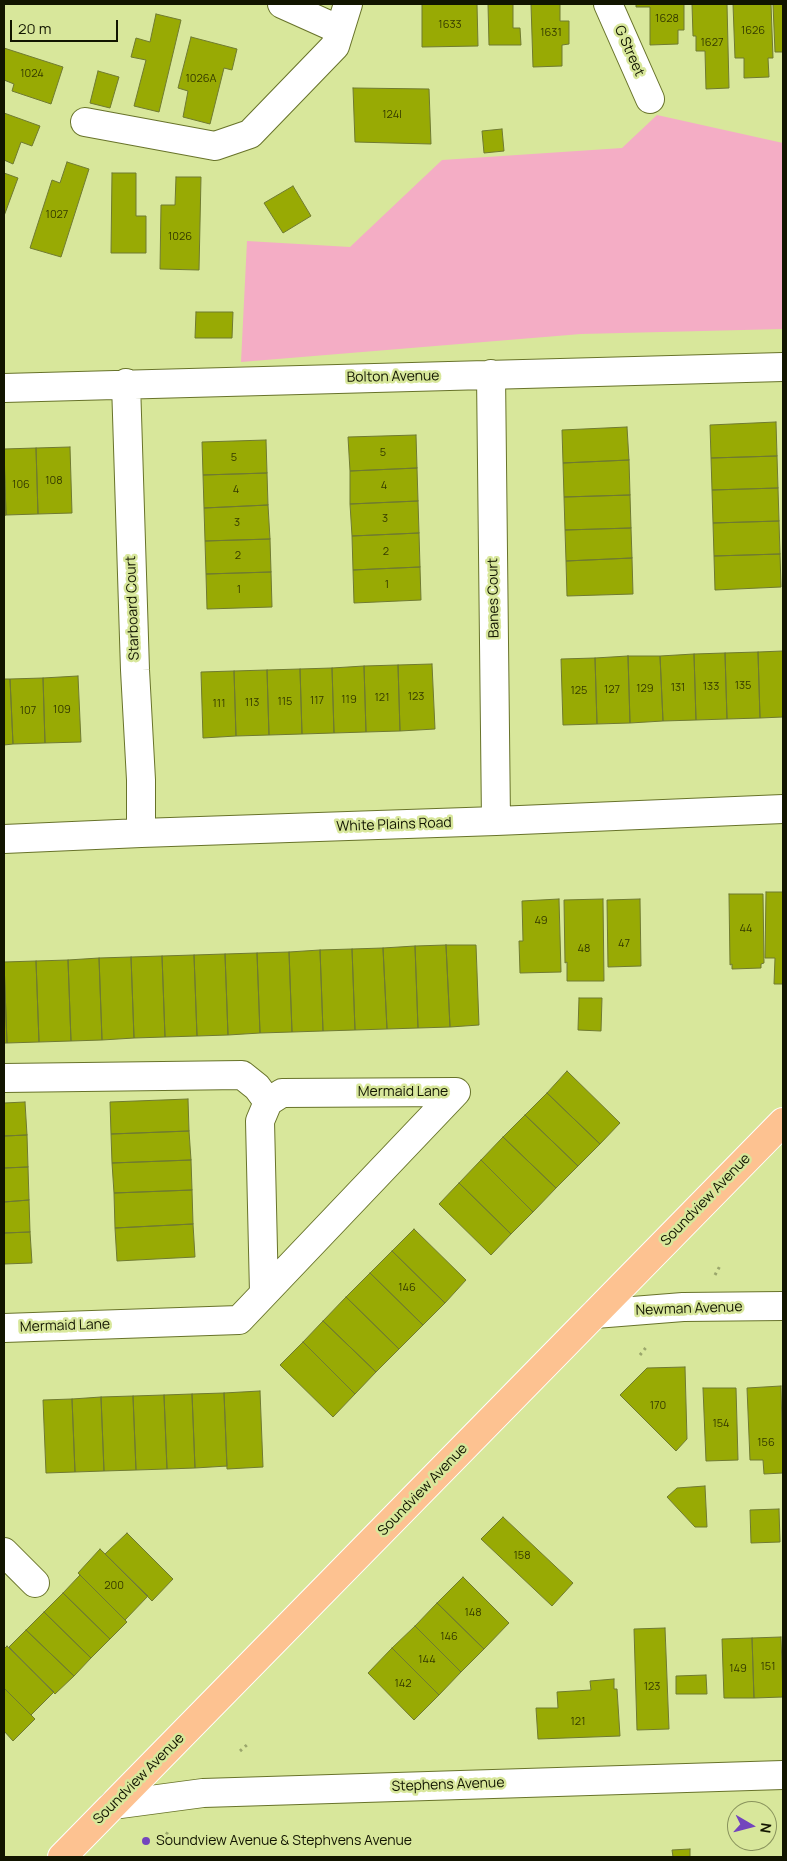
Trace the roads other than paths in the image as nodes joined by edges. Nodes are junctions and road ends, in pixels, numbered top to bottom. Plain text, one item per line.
1 (282, 4) edge
2 (348, 4) edge
3 (608, 4) edge
4 (340, 30) junction
5 (650, 99) dead end
6 (85, 122) dead end
7 (783, 367) edge
8 (491, 374) junction
9 (126, 383) junction
10 (4, 388) edge
11 (783, 809) edge
12 (496, 821) junction
13 (141, 833) junction
14 (4, 839) edge
15 (4, 1078) edge
16 (268, 1102) junction
17 (783, 1122) edge
18 (264, 1293) junction
19 (783, 1306) edge
20 (595, 1314) junction
21 (4, 1328) edge
22 (4, 1552) edge
23 (35, 1583) dead end
24 (783, 1775) edge
25 (113, 1805) junction
26 (62, 1857) edge

1 - 4 street
2 - 4 street
3 - 5 street, G Street
4 - 6 street
7 - 8 street, Bolton Avenue
8 - 9 street, Bolton Avenue
8 - 12 street, Banes Court
9 - 10 street, Bolton Avenue
9 - 13 street, Starboard Court
11 - 12 street, White Plains Road
12 - 13 street, White Plains Road
13 - 14 street, White Plains Road
15 - 16 street
16 - 18 street
16 - 18 street, Mermaid Lane
17 - 20 main road, Soundview Avenue
18 - 21 street, Mermaid Lane
19 - 20 street, Newman Avenue
20 - 25 main road, Soundview Avenue
22 - 23 street
24 - 25 street, Stephens Avenue
25 - 26 main road, Soundview Avenue

